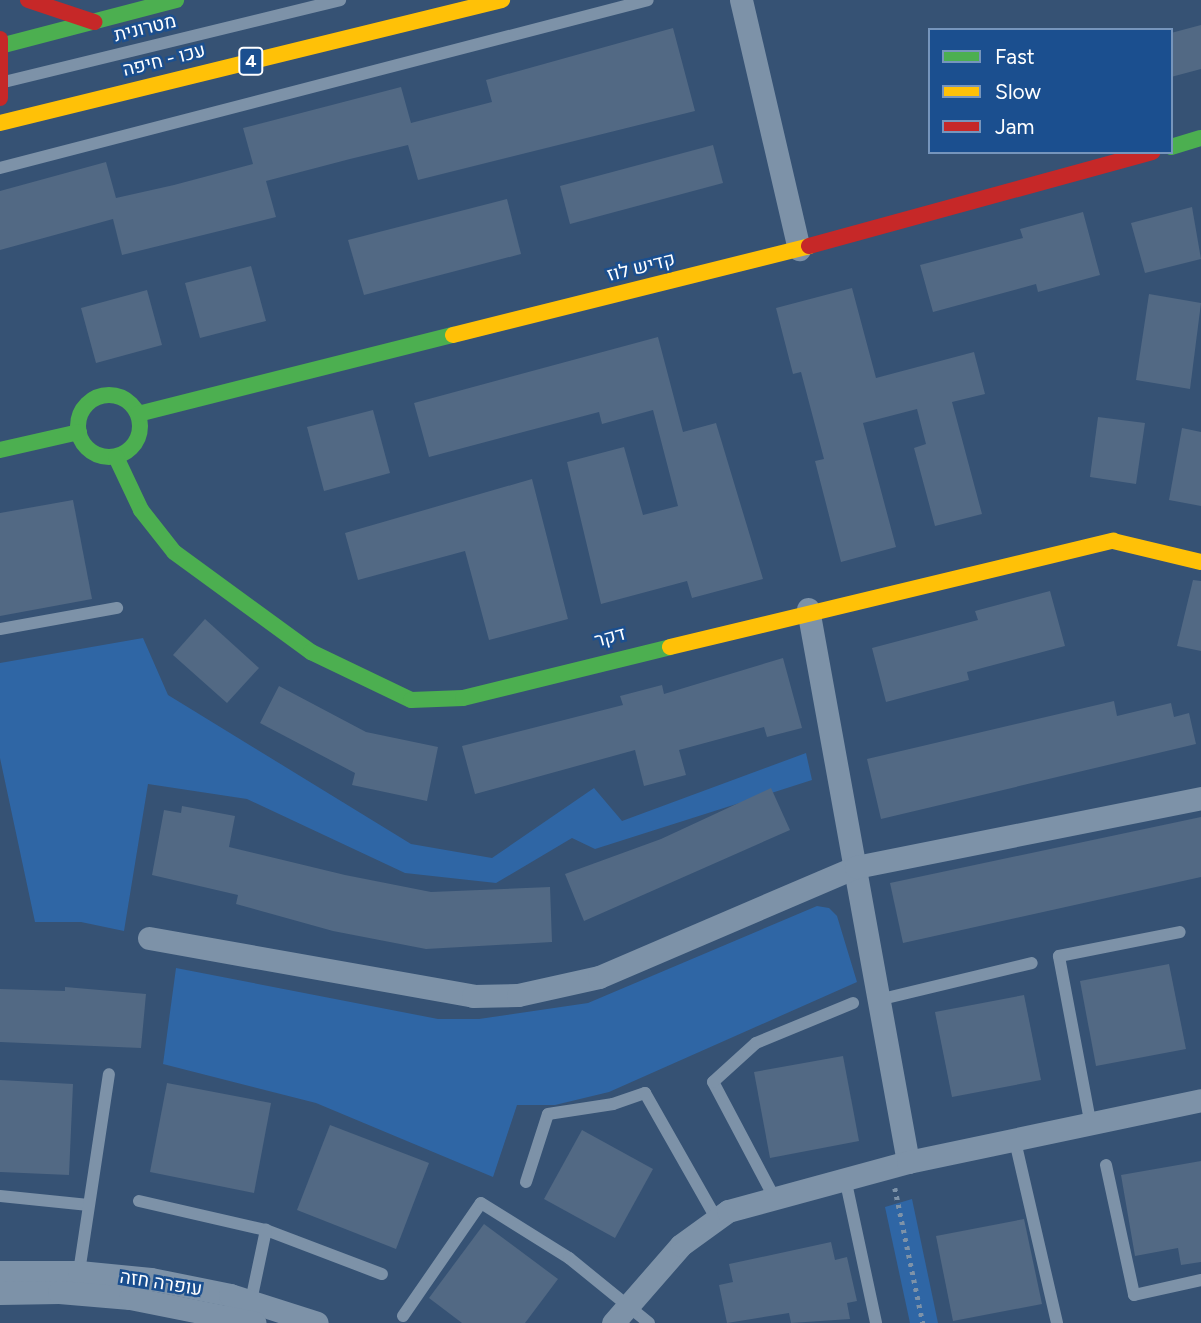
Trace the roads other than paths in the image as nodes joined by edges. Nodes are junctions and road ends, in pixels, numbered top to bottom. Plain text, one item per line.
1 (28, 0) edge
2 (340, 0) edge
3 (502, 0) edge
4 (648, 0) edge
5 (741, 0) edge
6 (111, 1) edge
7 (169, 2) edge
8 (96, 23) junction
9 (1, 43) edge
10 (1, 88) edge
11 (0, 123) edge
12 (1201, 138) edge
13 (1173, 146) edge
14 (1145, 154) edge
15 (0, 169) edge
16 (799, 249) junction
17 (138, 414) junction
18 (79, 432) junction
19 (0, 450) edge
20 (116, 457) junction
21 (1201, 562) edge
22 (117, 608) dead end
23 (808, 609) junction
24 (0, 629) edge
25 (1201, 798) edge
26 (856, 867) junction
27 (1180, 932) dead end
28 (149, 938) dead end
29 (1032, 963) dead end
30 (878, 1000) junction
31 (853, 1003) dead end
32 (109, 1074) dead end
33 (1201, 1100) edge
34 (1149, 1114) junction
35 (1201, 1115) edge
36 (1091, 1126) junction
37 (1015, 1141) junction
38 (900, 1164) junction
39 (1107, 1165) dead end
40 (845, 1178) junction
41 (526, 1182) dead end
42 (0, 1196) edge
43 (774, 1197) junction
44 (139, 1201) dead end
45 (89, 1205) junction
46 (716, 1218) junction
47 (266, 1230) junction
48 (0, 1272) edge
49 (79, 1272) junction
50 (382, 1274) dead end
51 (1201, 1280) edge
52 (0, 1293) edge
53 (630, 1304) junction
54 (253, 1312) edge
55 (192, 1316) edge
56 (403, 1316) dead end
57 (317, 1323) edge
58 (613, 1323) edge
59 (649, 1323) edge
60 (876, 1323) edge
61 (1057, 1323) edge

1 - 8 main road
2 - 10 lane, מטרונית
3 - 11 main road, עכו - חיפה / 4
4 - 15 lane
5 - 16 street
6 - 7 lane
7 - 8 main road
8 - 9 main road
9 - 10 main road
12 - 13 main road
14 - 16 main road, קדיש לוז
16 - 17 main road, קדיש לוז
17 - 18 main road
17 - 20 main road
18 - 19 main road
18 - 20 main road
20 - 23 main road, דקר
21 - 23 main road, דקר
22 - 24 lane
23 - 26 street
25 - 26 street
26 - 28 street
26 - 30 street
27 - 36 lane
29 - 30 lane
30 - 38 street
31 - 43 lane
32 - 45 lane
33 - 34 street
34 - 35 street
34 - 36 street
36 - 37 street
37 - 38 street
37 - 61 lane
38 - 40 street
39 - 51 lane
40 - 43 street
40 - 60 lane
41 - 46 lane
42 - 45 lane
43 - 46 street
44 - 47 lane
45 - 49 lane
46 - 53 street
47 - 50 lane
47 - 54 lane
48 - 49 street, עופרה חזה
49 - 54 street, עופרה חזה
52 - 55 street, עופרה חזה
53 - 56 lane
53 - 58 street
53 - 59 lane
54 - 55 street, עופרה חזה
54 - 57 street, עופרה חזה

